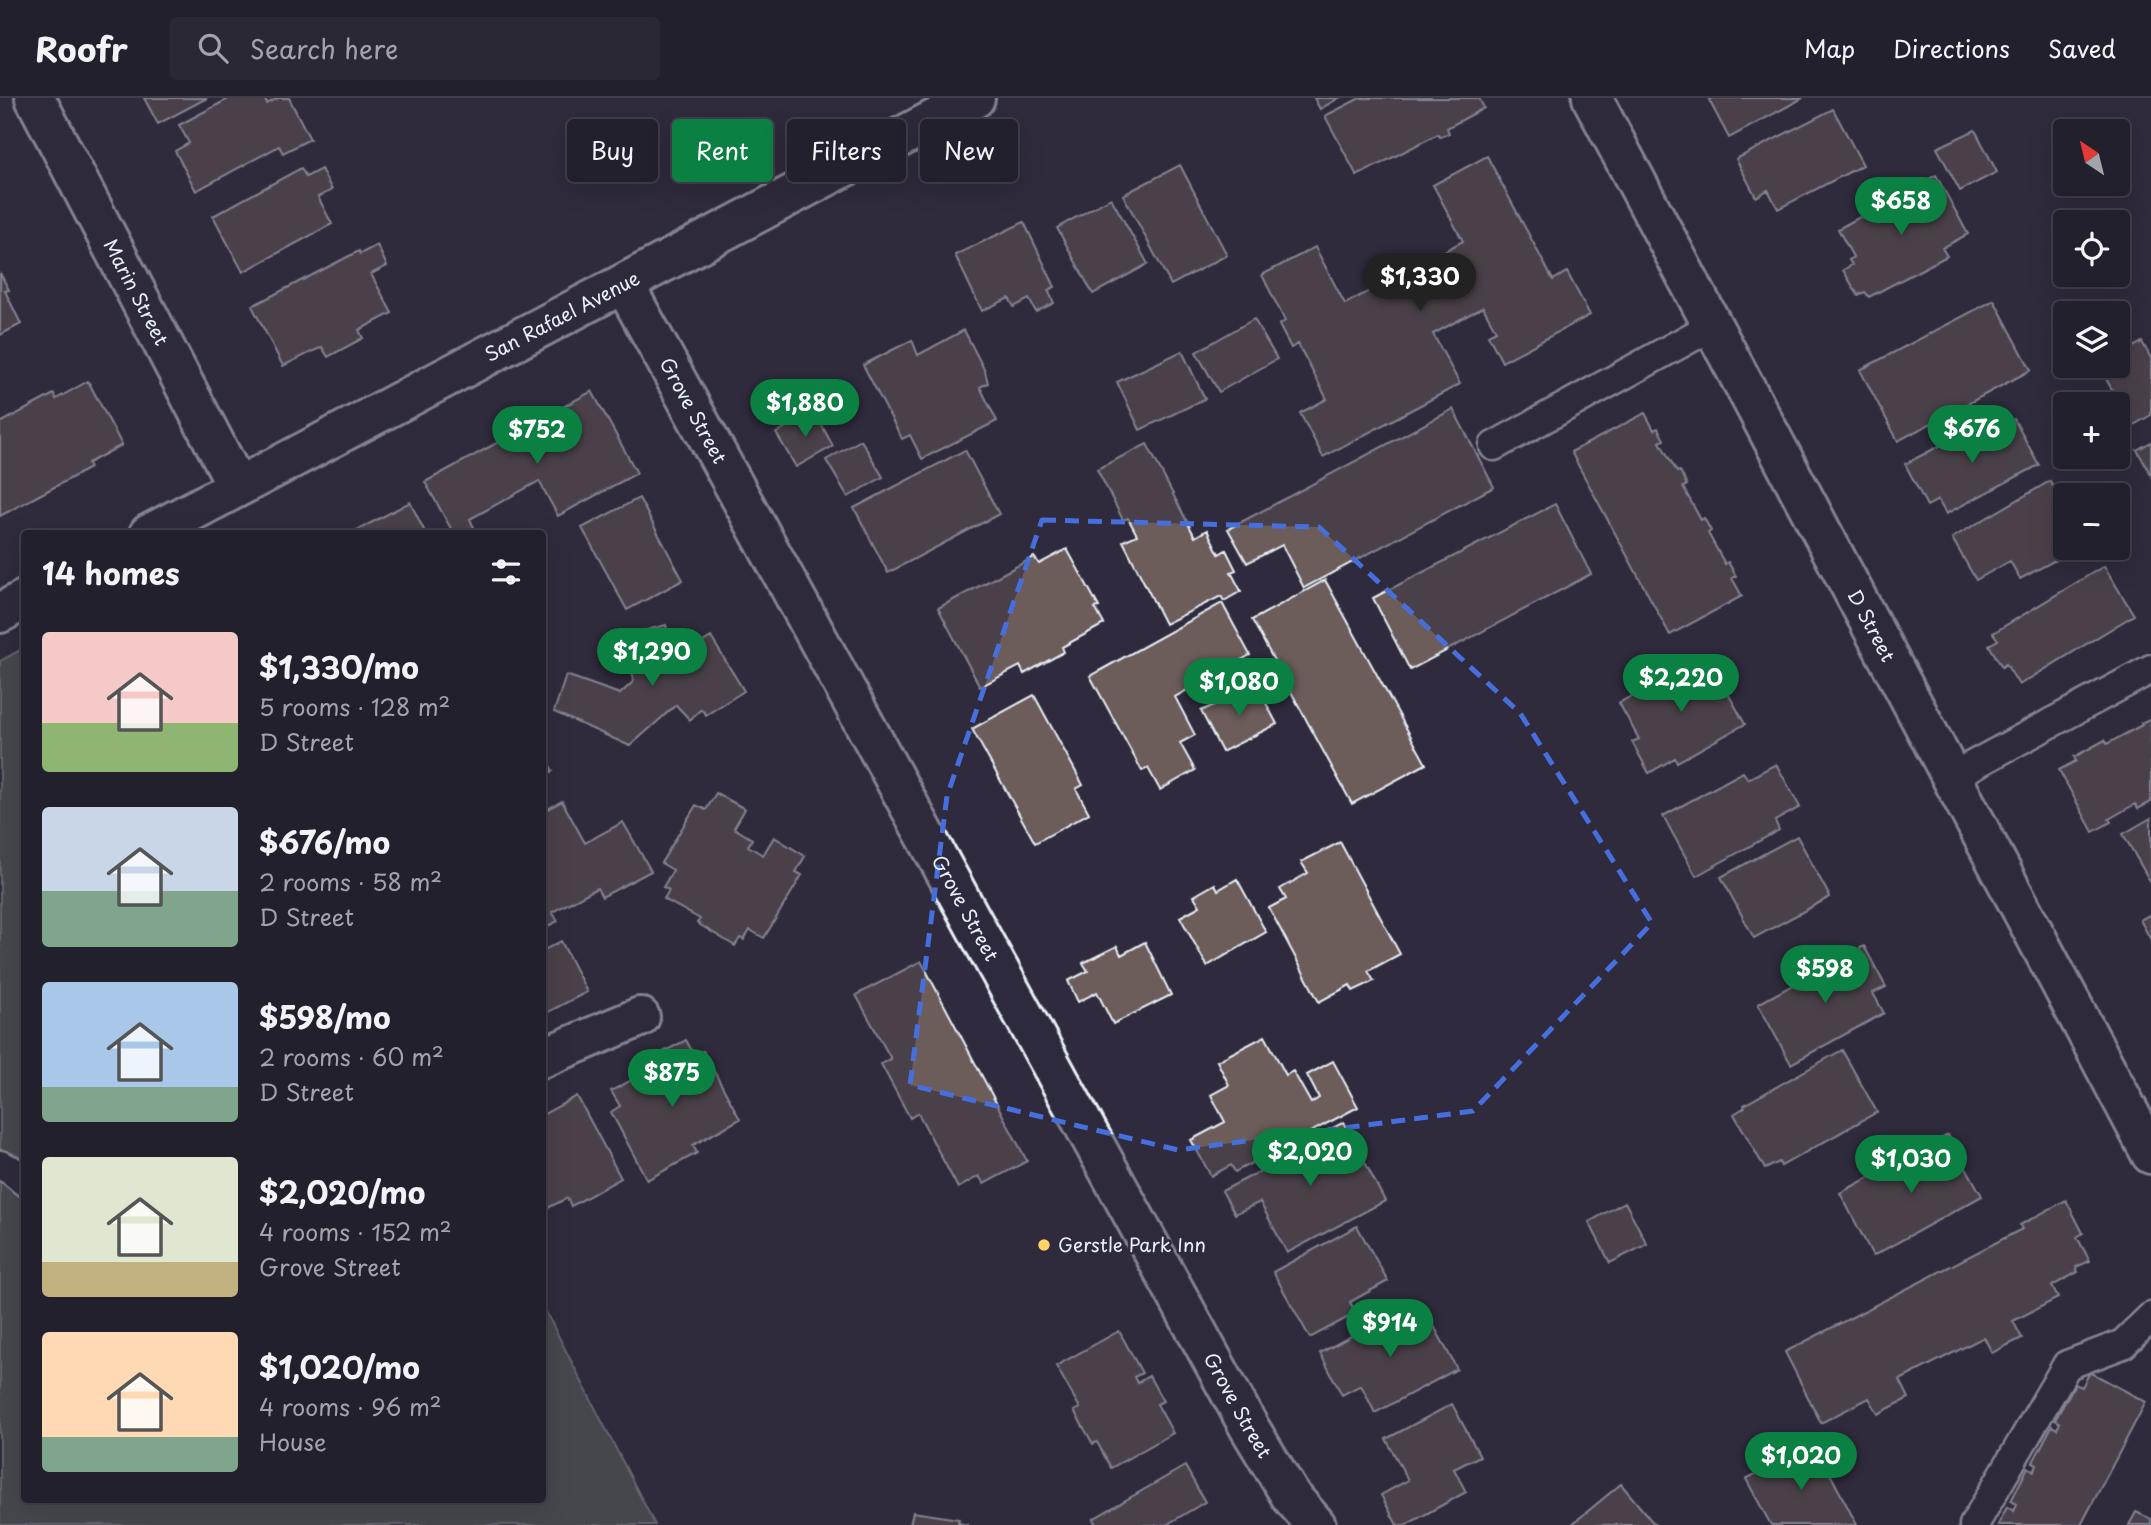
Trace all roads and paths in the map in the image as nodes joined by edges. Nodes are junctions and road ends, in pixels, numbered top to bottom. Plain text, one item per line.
1 (35, 98) edge
2 (975, 98) edge
3 (1592, 98) edge
4 (625, 286) junction
5 (1712, 326) junction
6 (1494, 446) dead end
7 (237, 485) junction
8 (161, 530) edge
9 (21, 602) edge
10 (0, 612) edge
11 (2151, 669) edge
12 (1951, 777) junction
13 (640, 1017) dead end
14 (546, 1056) edge
15 (2151, 1154) edge
16 (0, 1165) edge
17 (21, 1178) edge
18 (2151, 1317) edge
19 (1316, 1525) edge
20 (1974, 1525) edge

1 - 7 street, Marin Street
2 - 4 street, San Rafael Avenue
3 - 5 street, D Street
4 - 7 street, San Rafael Avenue
4 - 19 street, Grove Street
5 - 6 lane
5 - 12 street, D Street
7 - 8 street, San Rafael Avenue
9 - 10 street
11 - 12 lane
12 - 15 street, D Street
13 - 14 street
16 - 17 lane
18 - 20 lane

